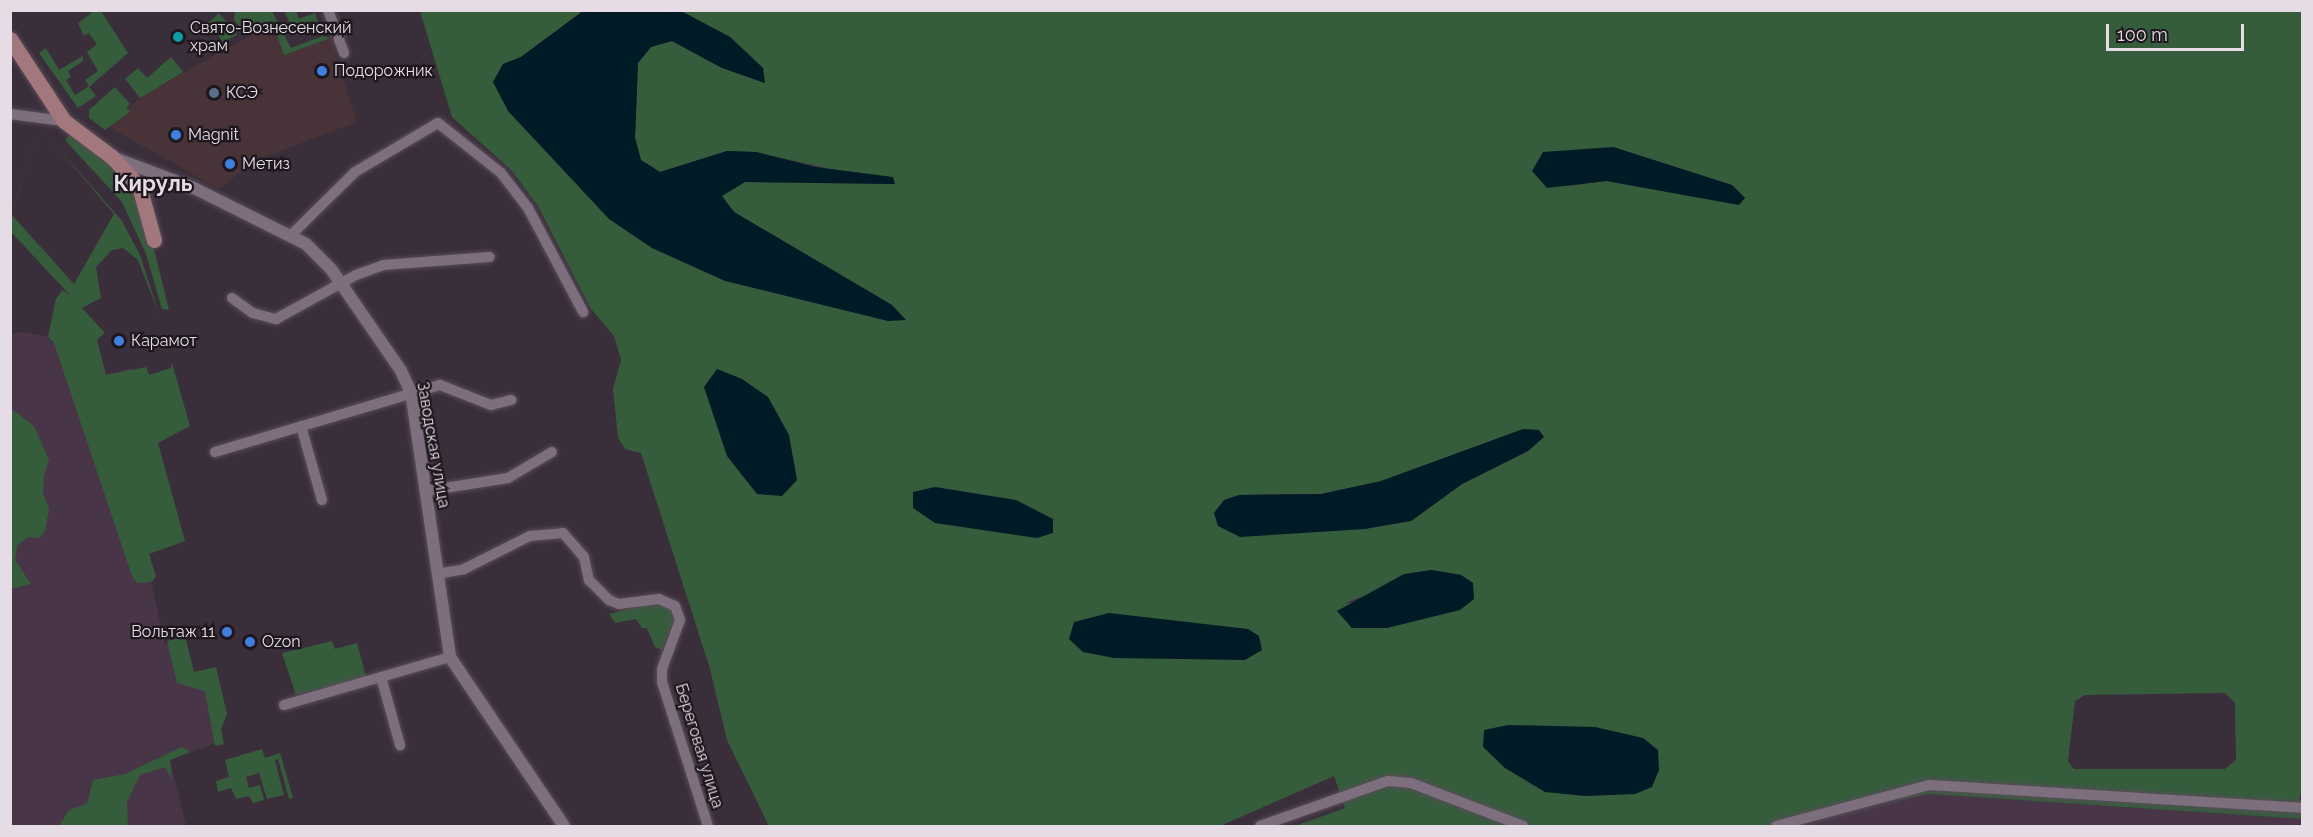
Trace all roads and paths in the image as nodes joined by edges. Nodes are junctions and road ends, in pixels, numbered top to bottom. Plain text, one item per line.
1 (328, 10) edge
2 (10, 39) edge
3 (344, 53) dead end
4 (10, 114) edge
5 (64, 121) junction
6 (112, 157) junction
7 (291, 236) junction
8 (154, 240) dead end
9 (490, 257) dead end
10 (341, 284) junction
11 (232, 298) dead end
12 (582, 312) dead end
13 (411, 392) junction
14 (511, 400) dead end
15 (301, 426) junction
16 (215, 452) dead end
17 (552, 452) dead end
18 (426, 491) junction
19 (322, 500) dead end
20 (437, 574) junction
21 (450, 657) junction
22 (381, 677) junction
23 (284, 705) dead end
24 (400, 745) dead end
25 (2302, 808) edge
26 (564, 826) edge
27 (708, 826) edge
28 (1260, 826) edge
29 (1523, 826) edge
30 (1776, 826) edge

1 - 3 street
2 - 5 main road
4 - 5 street
5 - 6 main road
6 - 7 street, Заводская улица
6 - 8 main road
7 - 10 street, Заводская улица
7 - 12 street
9 - 10 street
10 - 11 street
10 - 13 street, Заводская улица
13 - 14 street
13 - 15 street
13 - 18 street, Заводская улица
15 - 16 street
15 - 19 street
17 - 18 street
18 - 20 street, Заводская улица
20 - 21 street, Заводская улица
20 - 27 street, Береговая улица
21 - 22 street
21 - 26 street, Заводская улица
22 - 23 street
22 - 24 street
25 - 30 street
28 - 29 street

